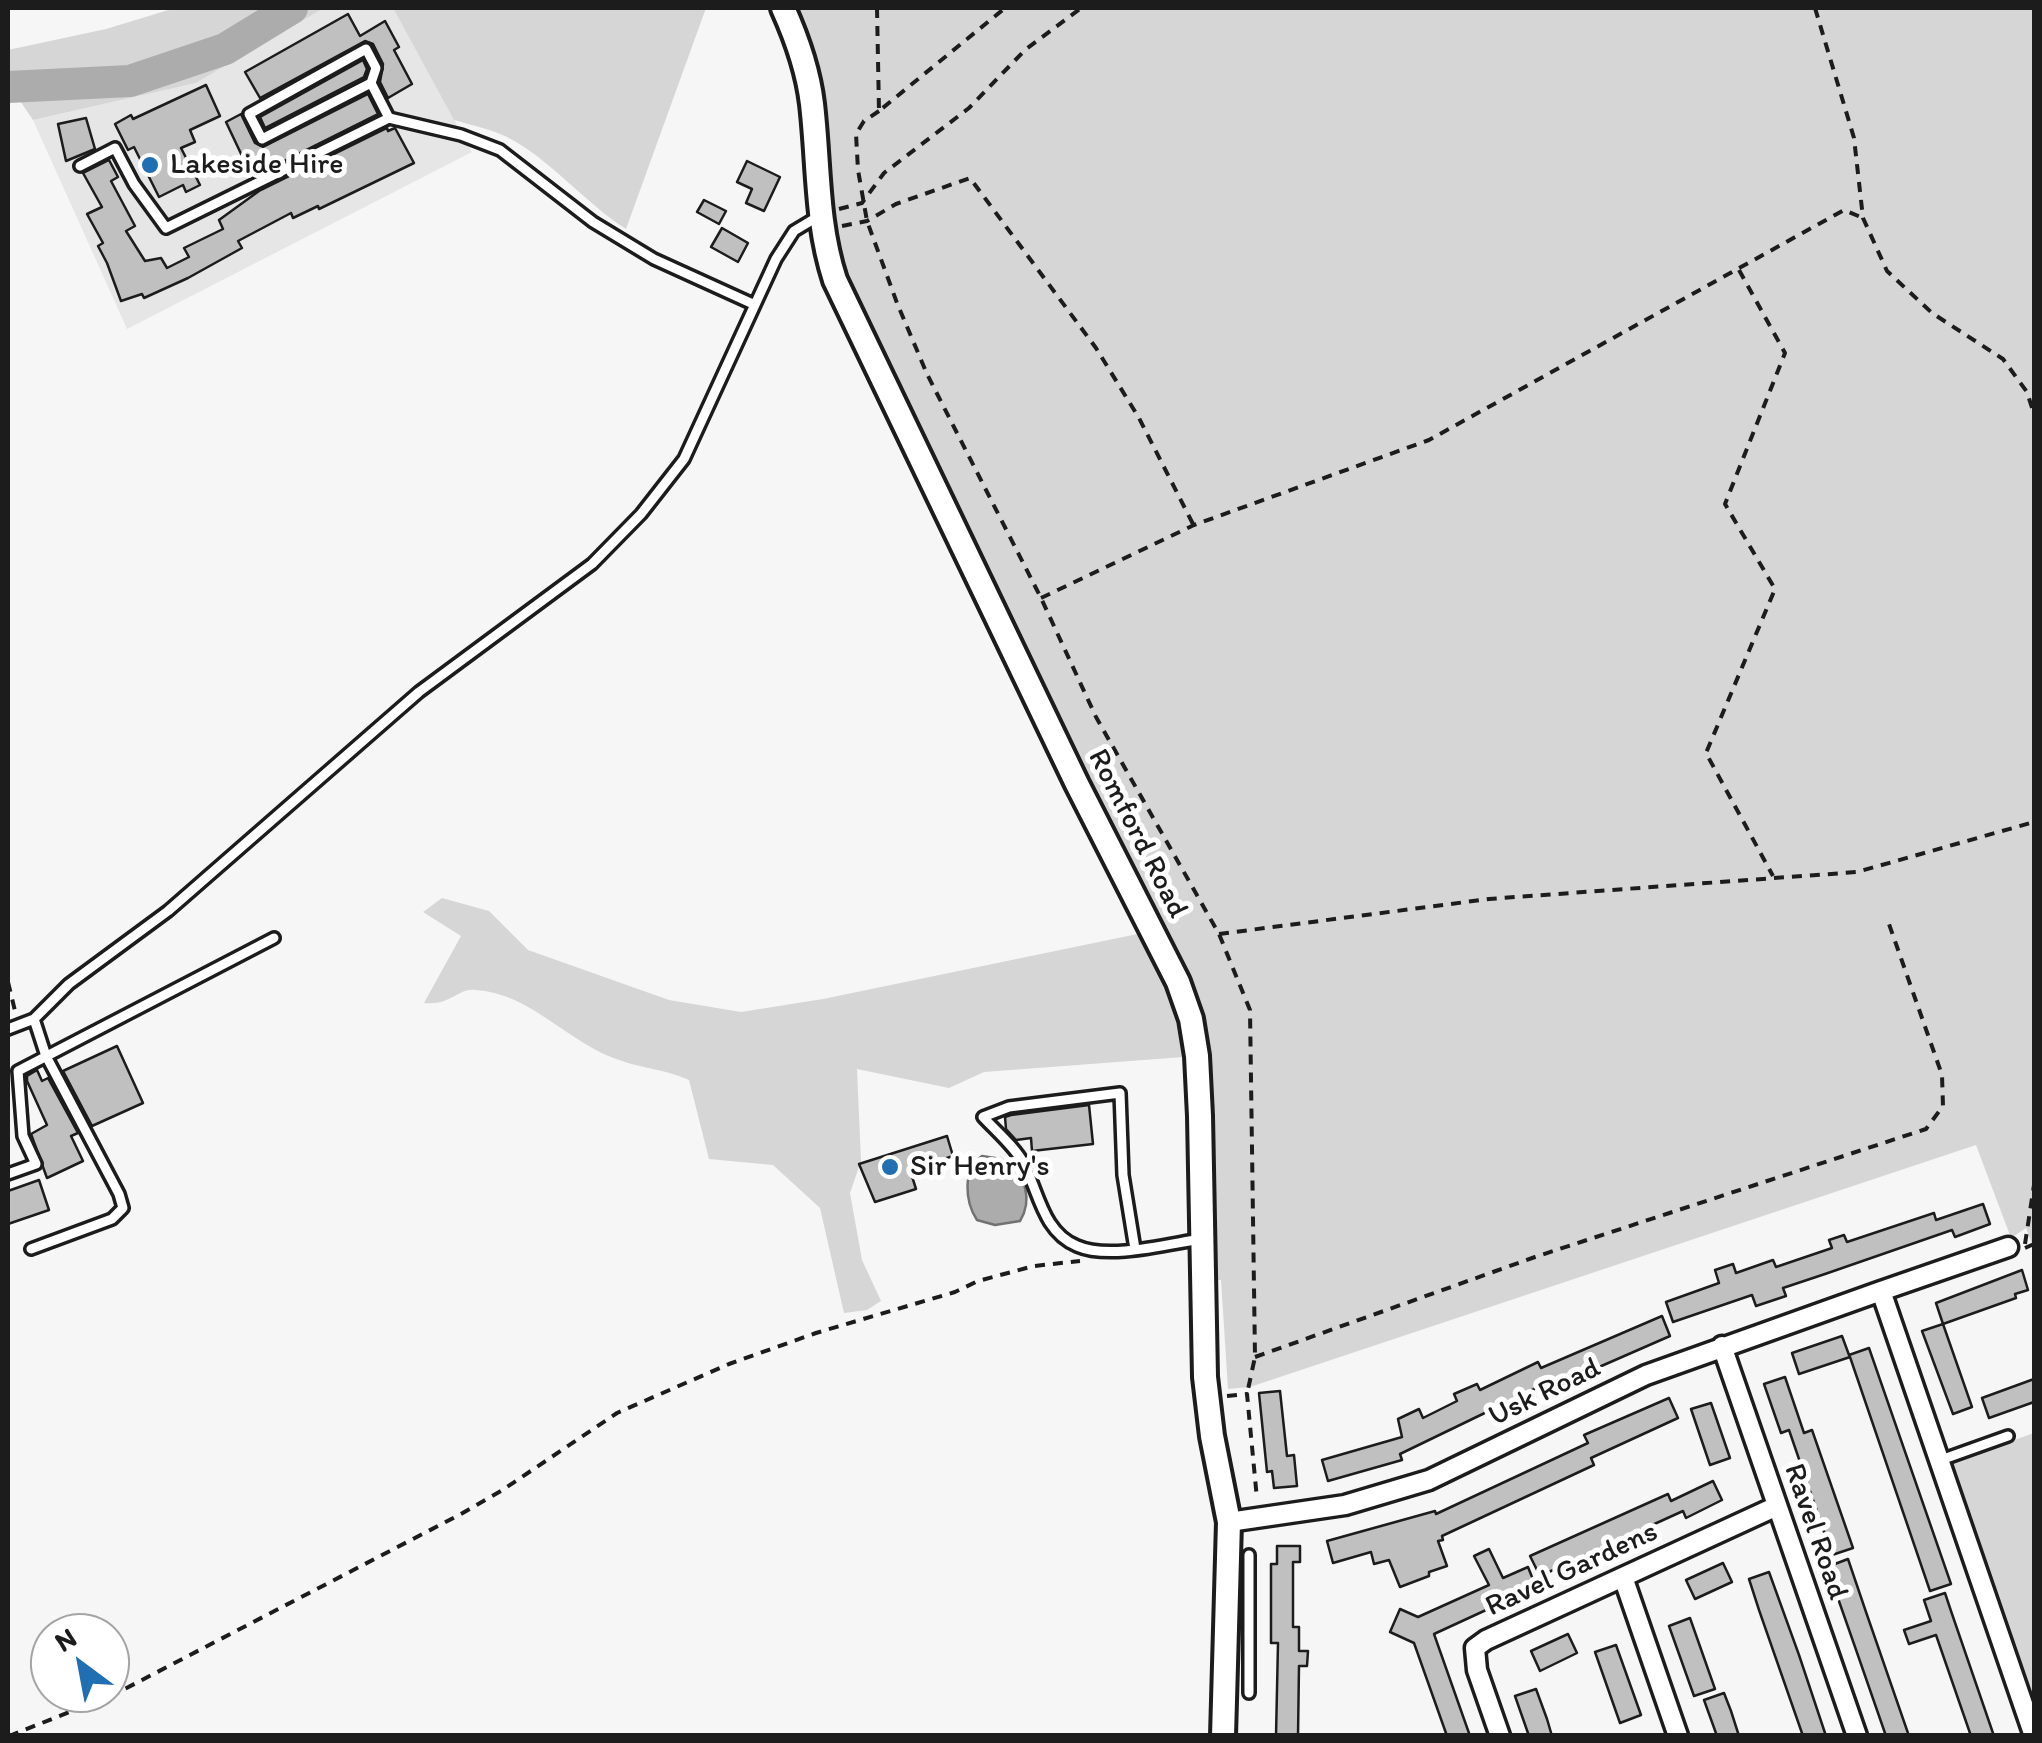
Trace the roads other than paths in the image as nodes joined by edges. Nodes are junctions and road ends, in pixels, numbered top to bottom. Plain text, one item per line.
1 (784, 8) edge
2 (370, 83) junction
3 (389, 118) junction
4 (80, 166) dead end
5 (820, 215) junction
6 (753, 304) junction
7 (274, 938) dead end
8 (34, 1019) junction
9 (8, 1028) edge
10 (46, 1056) junction
11 (8, 1174) edge
12 (1201, 1239) junction
13 (2008, 1247) dead end
14 (31, 1249) dead end
15 (1135, 1250) junction
16 (1881, 1291) junction
17 (1722, 1346) junction
18 (2008, 1436) dead end
19 (1938, 1461) junction
20 (1777, 1506) junction
21 (1229, 1522) junction
22 (1249, 1556) dead end
23 (1623, 1577) junction
24 (1239, 1594) junction
25 (1238, 1651) junction
26 (1249, 1693) dead end
27 (1224, 1736) edge
28 (1500, 1736) edge
29 (1678, 1736) edge
30 (1857, 1736) edge
31 (2034, 1736) edge

1 - 5 street, Romford Road
2 - 2 lane
2 - 3 lane
3 - 4 lane
3 - 6 lane
5 - 6 lane
5 - 12 street, Romford Road
6 - 8 lane
7 - 10 lane
8 - 9 lane
8 - 10 lane
10 - 11 lane
10 - 14 lane
12 - 15 lane
12 - 21 street, Romford Road
13 - 16 street, Usk Road
15 - 15 lane
16 - 17 street, Usk Road
16 - 19 street
17 - 20 street, Ravel Road
17 - 21 street, Usk Road
18 - 19 lane
19 - 31 street
20 - 23 street, Ravel Gardens
20 - 30 street, Ravel Road
21 - 24 street, Romford Road
22 - 24 lane
23 - 28 street, Ravel Gardens
23 - 29 street
24 - 25 street, Romford Road
25 - 26 lane
25 - 27 street, Romford Road

